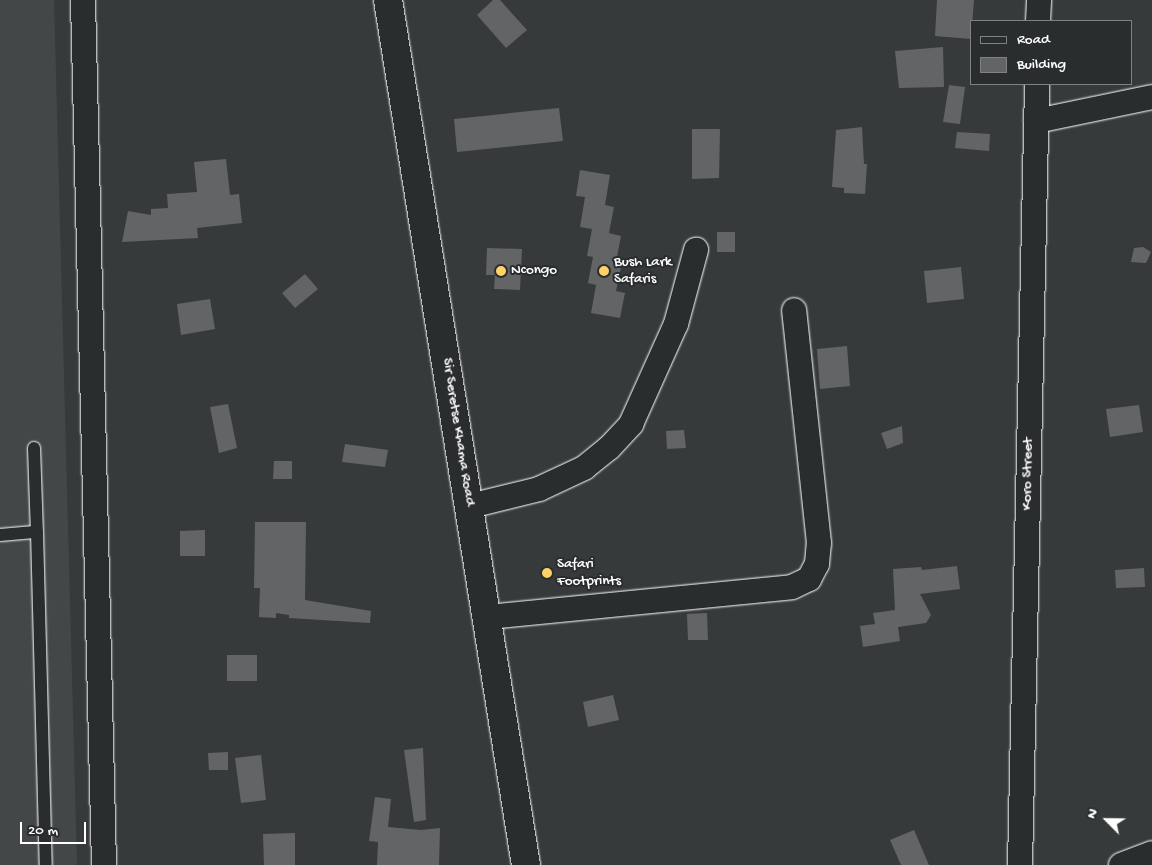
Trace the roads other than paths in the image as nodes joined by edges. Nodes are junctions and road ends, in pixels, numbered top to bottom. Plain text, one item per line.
1 (83, 0) edge
2 (388, 0) edge
3 (1039, 0) edge
4 (1038, 20) edge
5 (1036, 85) edge
6 (1152, 97) edge
7 (1036, 121) junction
8 (696, 250) dead end
9 (794, 310) dead end
10 (34, 448) dead end
11 (470, 506) junction
12 (37, 532) junction
13 (0, 535) edge
14 (488, 617) junction
15 (1152, 852) edge
16 (46, 865) edge
17 (104, 865) edge
18 (526, 865) edge
19 (1020, 865) edge
20 (1121, 865) edge

1 - 17 street
2 - 11 main road, Sir Seretse Khama Road
3 - 4 street
5 - 7 street, Koro Street
6 - 7 street
7 - 19 street, Koro Street
8 - 11 street
9 - 14 street
10 - 12 lane
11 - 14 main road, Sir Seretse Khama Road
12 - 13 lane
12 - 16 lane
14 - 18 main road, Sir Seretse Khama Road
15 - 20 street

